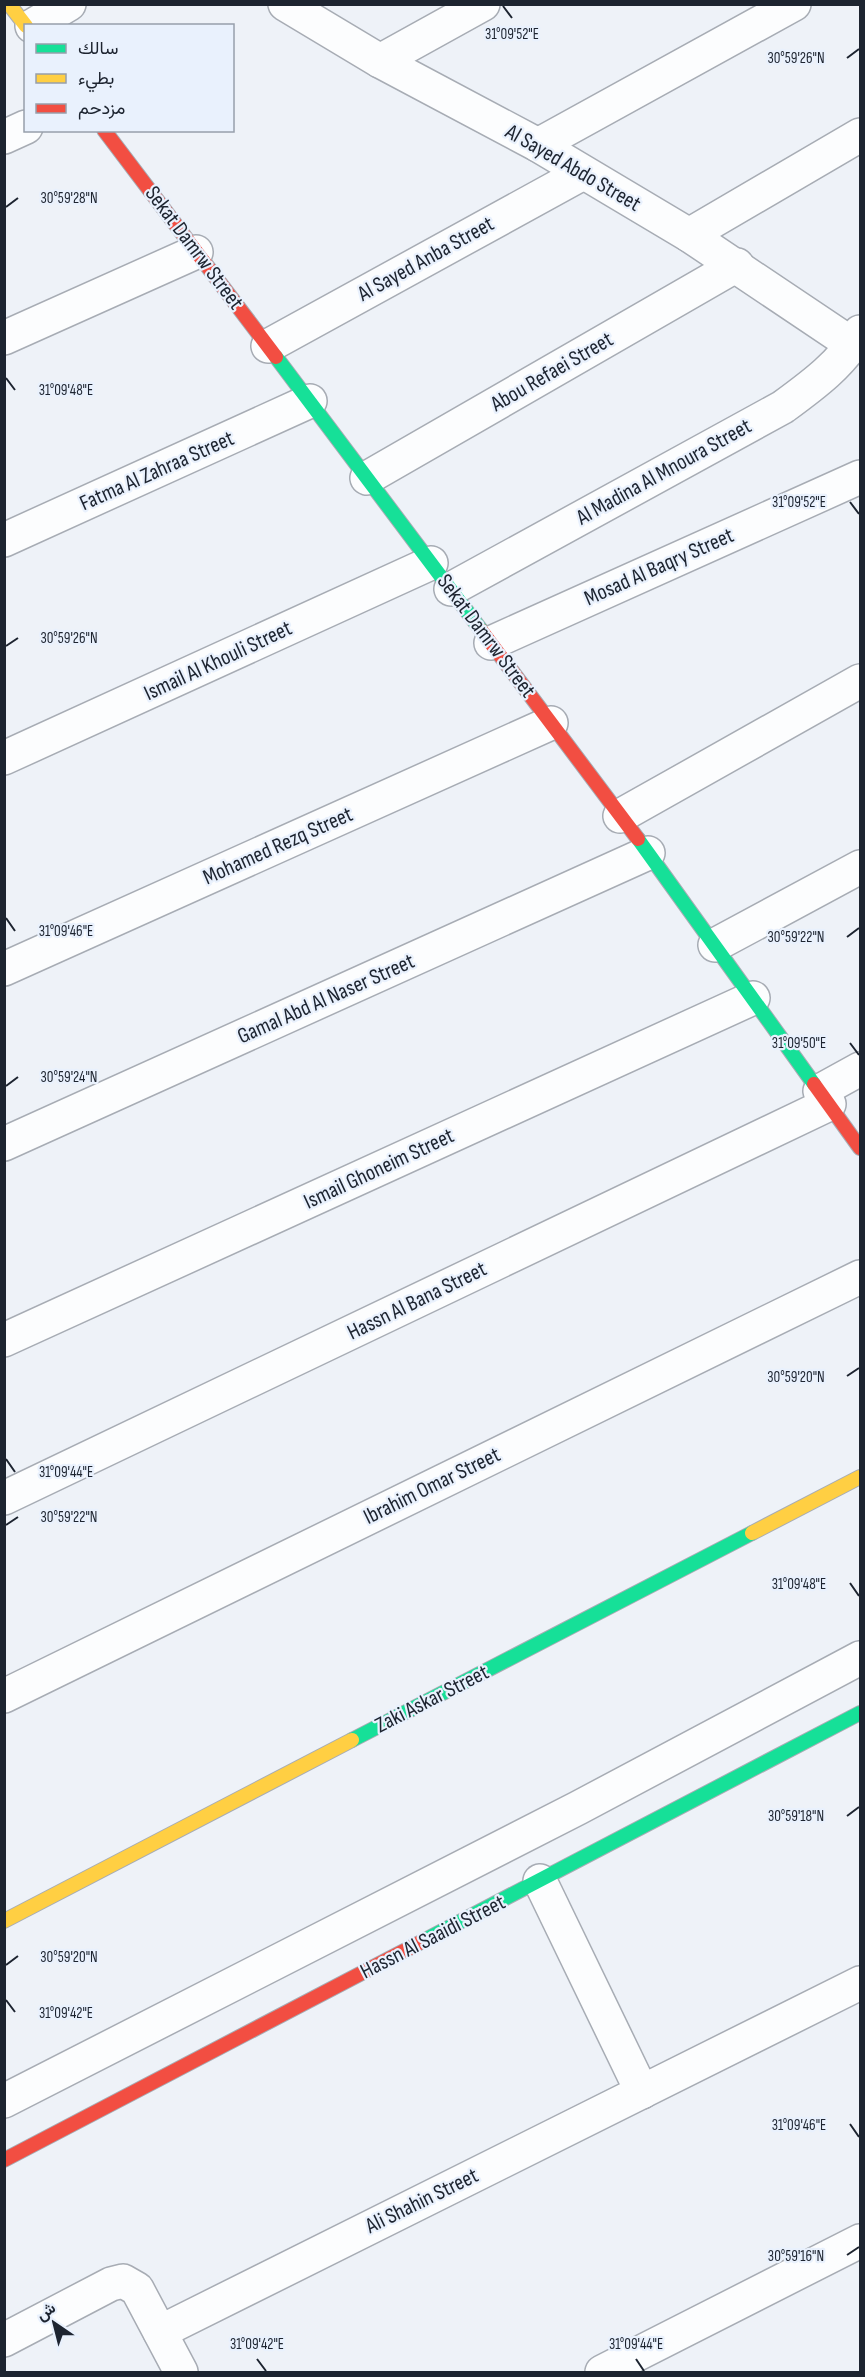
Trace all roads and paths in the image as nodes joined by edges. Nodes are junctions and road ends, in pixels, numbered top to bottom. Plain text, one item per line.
1 (9, 4) edge
2 (69, 4) edge
3 (285, 4) edge
4 (483, 4) edge
5 (794, 4) edge
6 (24, 24) edge
7 (35, 24) edge
8 (380, 61) junction
9 (24, 128) edge
10 (106, 132) edge
11 (861, 135) edge
12 (4, 137) edge
13 (538, 145) junction
14 (584, 173) junction
15 (689, 235) junction
16 (196, 252) junction
17 (737, 265) junction
18 (857, 338) edge
19 (4, 339) edge
20 (268, 346) junction
21 (310, 401) junction
22 (861, 477) edge
23 (367, 478) junction
24 (4, 540) edge
25 (431, 563) junction
26 (451, 589) junction
27 (491, 643) junction
28 (861, 681) edge
29 (551, 723) junction
30 (4, 758) edge
31 (620, 816) junction
32 (648, 853) junction
33 (861, 867) edge
34 (715, 945) junction
35 (4, 969) edge
36 (753, 998) junction
37 (861, 1069) edge
38 (824, 1098) junction
39 (4, 1144) edge
40 (861, 1148) edge
41 (861, 1277) edge
42 (4, 1340) edge
43 (861, 1477) edge
44 (4, 1498) edge
45 (861, 1658) edge
46 (4, 1696) edge
47 (861, 1713) edge
48 (578, 1808) junction
49 (599, 1851) junction
50 (540, 1881) junction
51 (4, 1921) edge
52 (861, 1983) edge
53 (642, 2091) junction
54 (4, 2101) edge
55 (4, 2160) edge
56 (861, 2241) edge
57 (160, 2332) junction
58 (4, 2340) edge
59 (181, 2373) edge
60 (602, 2373) edge

1 - 6 street
2 - 7 street
3 - 8 street, Al Sayed Abdo Street
4 - 8 street
5 - 13 street
8 - 13 street, Al Sayed Abdo Street
9 - 12 street
10 - 16 street, Sekat Damrw Street
11 - 15 street
13 - 14 street, Al Sayed Abdo Street
14 - 15 street, Al Sayed Abdo Street
14 - 20 street, Al Sayed Anba Street
15 - 17 street, Al Sayed Abdo Street
16 - 19 street
16 - 20 street, Sekat Damrw Street
17 - 18 street, Al Sayed Abdo Street
17 - 23 street, Abou Refaei Street
18 - 26 street, Al Madina Al Mnoura Street
20 - 21 street, Sekat Damrw Street
21 - 23 street, Sekat Damrw Street
21 - 24 street, Fatma Al Zahraa Street
22 - 27 street, Mosad Al Baqry Street
23 - 25 street, Sekat Damrw Street
25 - 26 street, Sekat Damrw Street
25 - 30 street, Ismail Al Khouli Street
26 - 27 street, Sekat Damrw Street
27 - 29 street, Sekat Damrw Street
28 - 31 street
29 - 31 street, Sekat Damrw Street
29 - 35 street, Mohamed Rezq Street
31 - 32 street, Sekat Damrw Street
32 - 34 street, Sekat Damrw Street
32 - 39 street, Gamal Abd Al Naser Street
33 - 34 street
34 - 36 street, Sekat Damrw Street
36 - 38 street, Sekat Damrw Street
36 - 42 street, Ismail Ghoneim Street
37 - 38 street, Hassn Al Bana Street
38 - 40 street, Sekat Damrw Street
38 - 44 street, Hassn Al Bana Street
41 - 46 street, Ibrahim Omar Street
43 - 51 street, Zaki Askar Street
45 - 48 street
47 - 49 street, Hassn Al Saaidi Street
48 - 49 street
48 - 54 street
49 - 50 street, Hassn Al Saaidi Street
50 - 53 street
50 - 55 street, Hassn Al Saaidi Street
52 - 53 street, Ali Shahin Street
53 - 57 street, Ali Shahin Street
56 - 60 street
57 - 58 street
57 - 59 street

